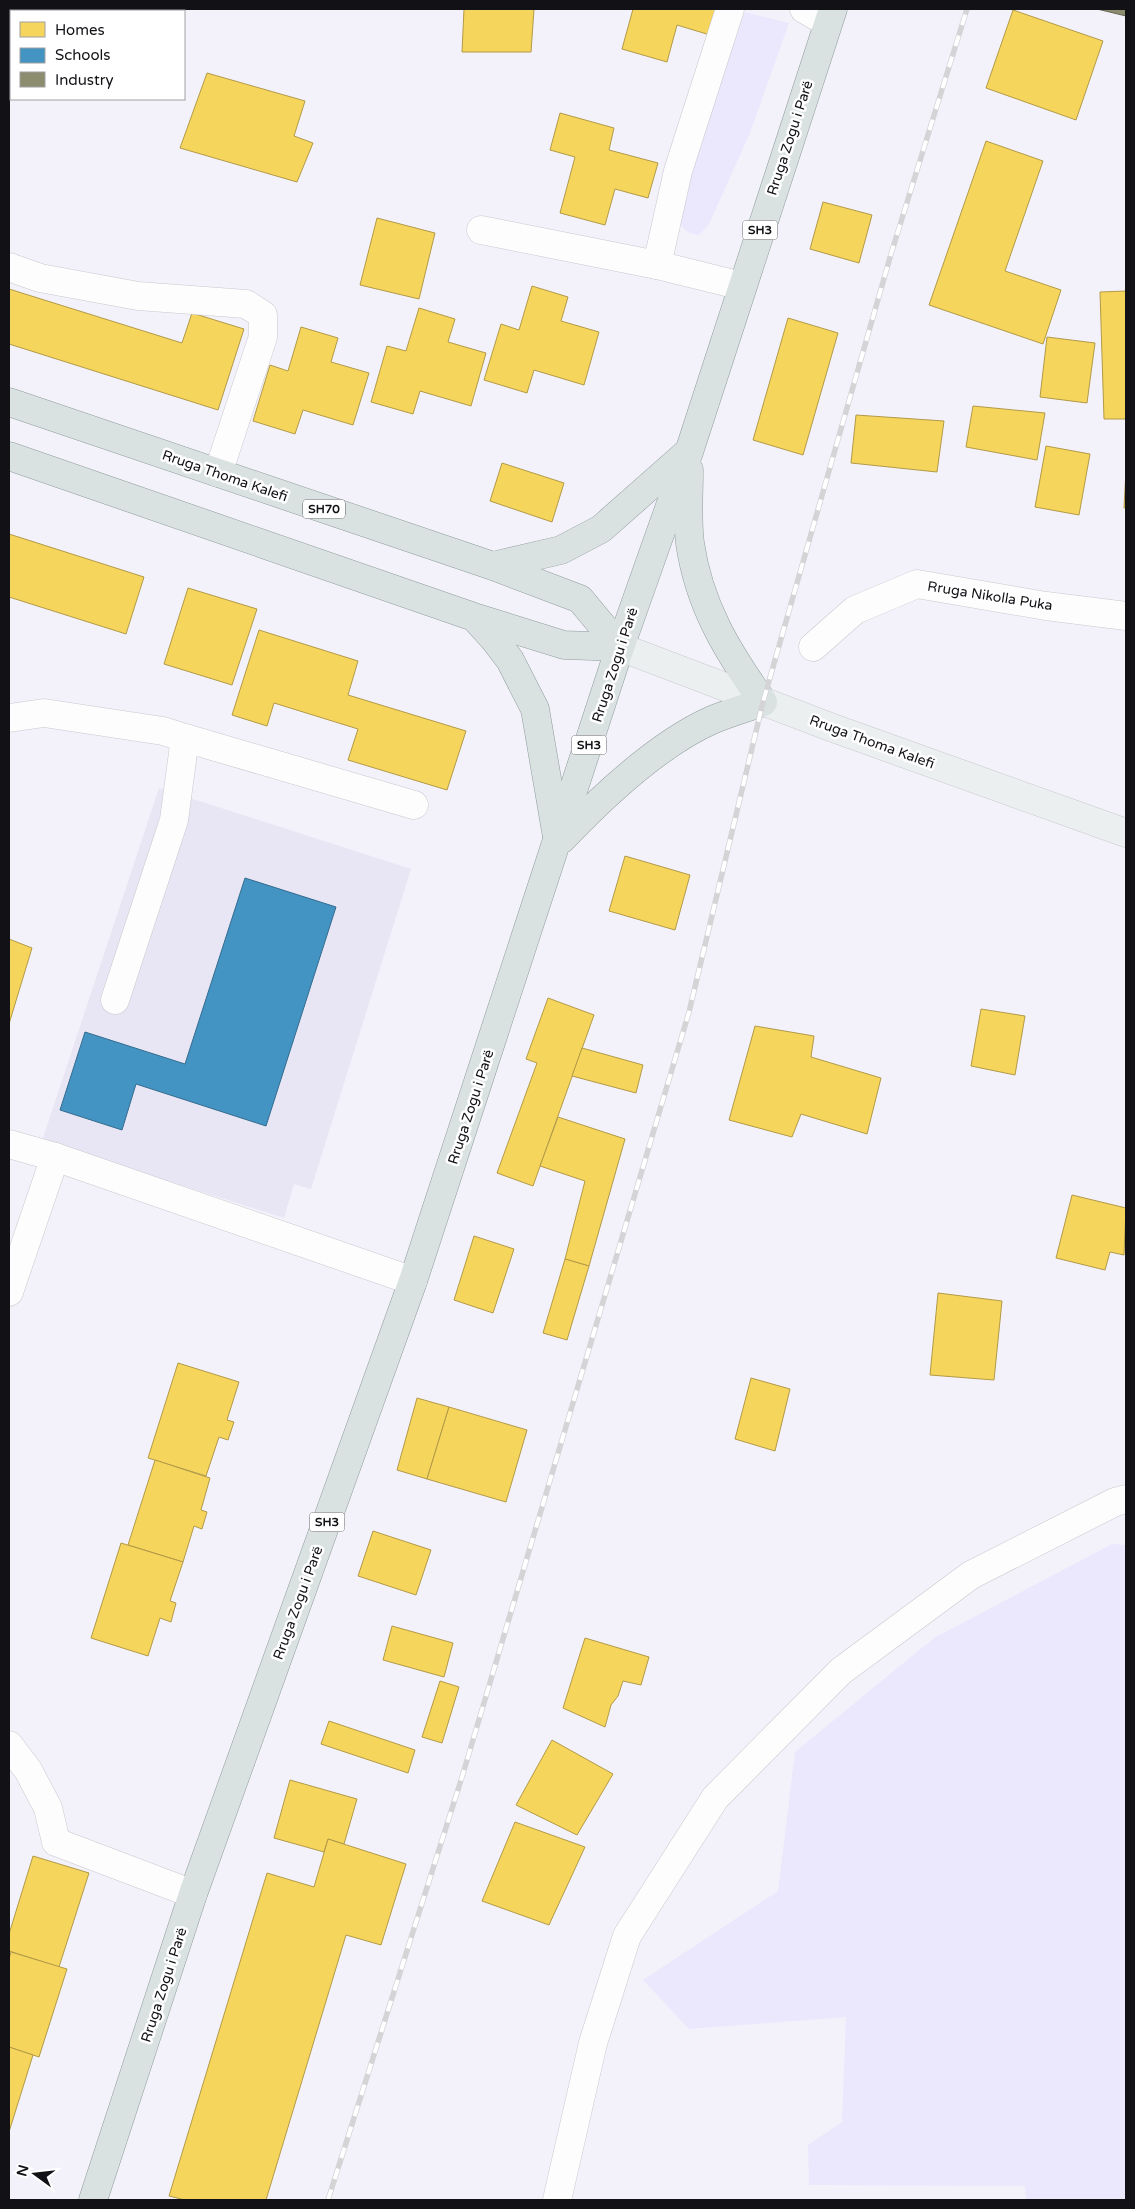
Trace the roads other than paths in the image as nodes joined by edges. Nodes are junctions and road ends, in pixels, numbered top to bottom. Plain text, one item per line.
1 (730, 9) edge
2 (804, 9) edge
3 (830, 16) edge
4 (481, 230) dead end
5 (656, 265) junction
6 (9, 267) edge
7 (742, 286) junction
8 (9, 402) edge
9 (688, 452) junction
10 (9, 456) edge
11 (218, 474) junction
12 (492, 566) junction
13 (1126, 616) edge
14 (474, 617) junction
15 (620, 647) junction
16 (813, 647) dead end
17 (763, 702) junction
18 (9, 718) edge
19 (185, 738) junction
20 (414, 805) dead end
21 (1126, 833) edge
22 (558, 843) junction
23 (115, 1000) dead end
24 (9, 1144) edge
25 (55, 1157) junction
26 (413, 1281) junction
27 (9, 1292) edge
28 (1126, 1499) edge
29 (9, 1746) edge
30 (193, 1894) junction
31 (94, 2200) edge
32 (557, 2200) edge

1 - 5 street
2 - 3 street
3 - 7 main road, Rruga Zogu i Parë / SH3
4 - 5 street
5 - 7 street
6 - 11 street
7 - 9 main road, Rruga Zogu i Parë / SH3
8 - 11 main road, Rruga Thoma Kalefi / SH70
9 - 12 main road
9 - 15 main road, Rruga Zogu i Parë / SH3
9 - 17 main road
10 - 14 main road, Rruga Thoma Kalefi / SH70
11 - 12 main road, Rruga Thoma Kalefi / SH70
12 - 15 main road, Rruga Thoma Kalefi / SH70
13 - 16 street, Rruga Nikolla Puka
14 - 15 main road, Rruga Thoma Kalefi / SH70
14 - 22 main road
15 - 17 main road, Rruga Thoma Kalefi / SH70
15 - 22 main road, Rruga Zogu i Parë / SH3
17 - 21 main road, Rruga Thoma Kalefi / SH70
17 - 22 main road
18 - 19 street
19 - 20 street
19 - 23 street
22 - 26 main road, Rruga Zogu i Parë / SH3
24 - 25 street
25 - 26 street
25 - 27 street
26 - 30 main road, Rruga Zogu i Parë / SH3
28 - 32 street
29 - 30 street
30 - 31 main road, Rruga Zogu i Parë / SH3

